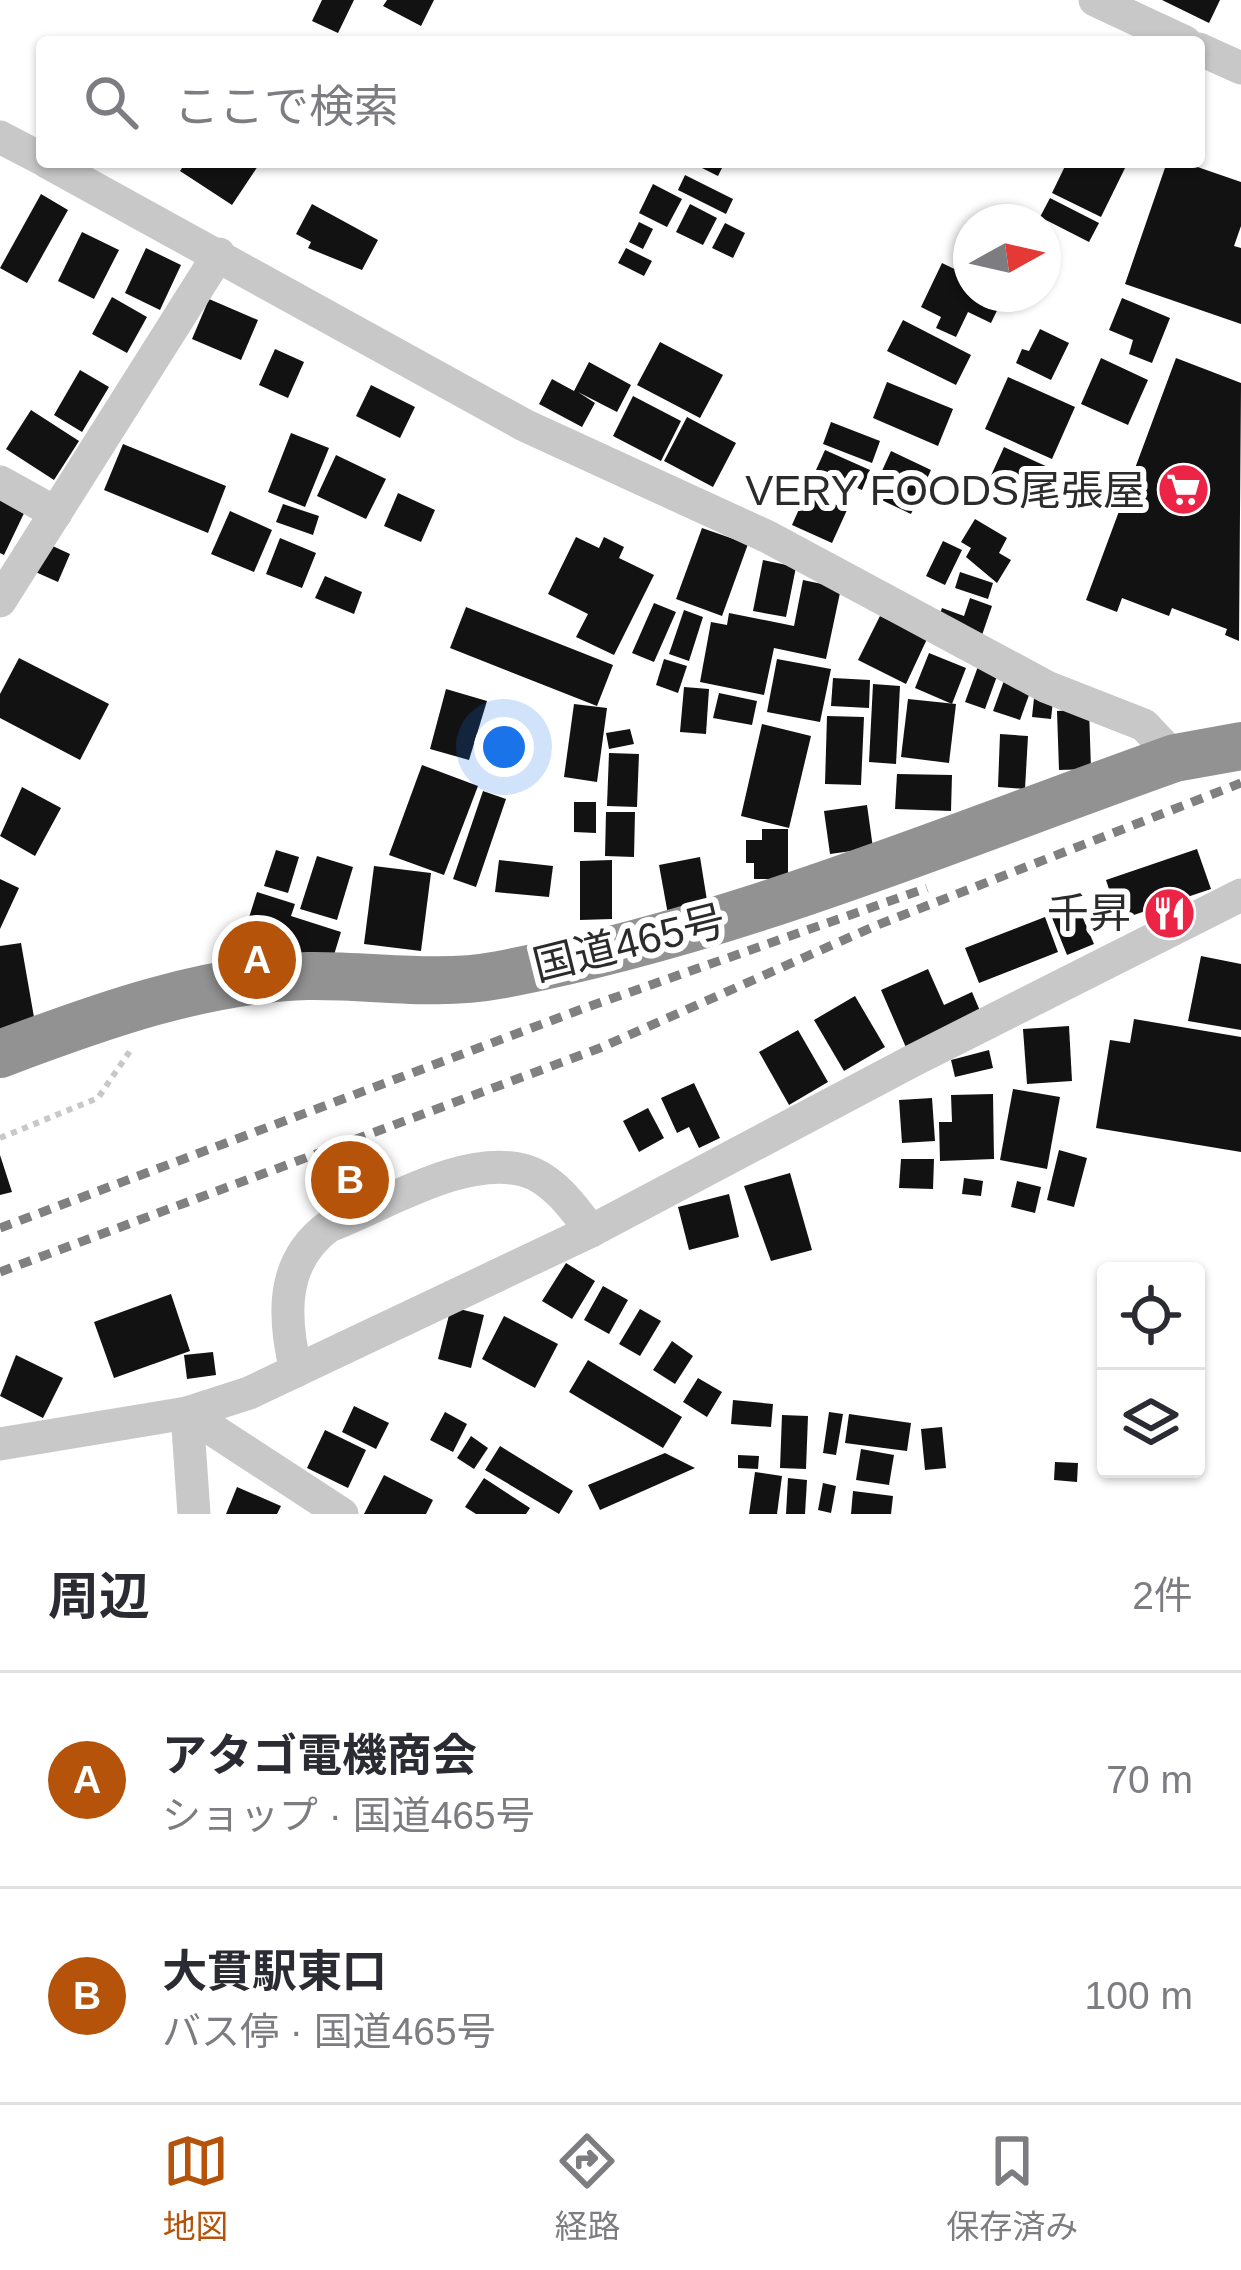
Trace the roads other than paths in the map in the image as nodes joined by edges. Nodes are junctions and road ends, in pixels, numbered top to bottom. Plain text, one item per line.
1 (1096, 0) edge
2 (1172, 36) edge
3 (1205, 52) edge
4 (1241, 68) edge
5 (0, 137) edge
6 (36, 155) edge
7 (60, 168) edge
8 (219, 254) junction
9 (0, 482) edge
10 (56, 513) junction
11 (0, 602) edge
12 (1241, 746) edge
13 (1175, 758) junction
14 (1241, 896) edge
15 (0, 1054) edge
16 (592, 1231) junction
17 (296, 1371) junction
18 (187, 1413) junction
19 (0, 1444) edge
20 (194, 1514) edge
21 (342, 1514) edge

1 - 2 street
3 - 4 street
5 - 6 street
7 - 8 street
8 - 10 street
8 - 13 street
9 - 10 street
10 - 11 street
12 - 13 highway, 国道465号
13 - 15 highway, 国道465号
14 - 16 street
16 - 17 street
16 - 17 street
17 - 18 street
18 - 19 street
18 - 20 street
18 - 21 street

